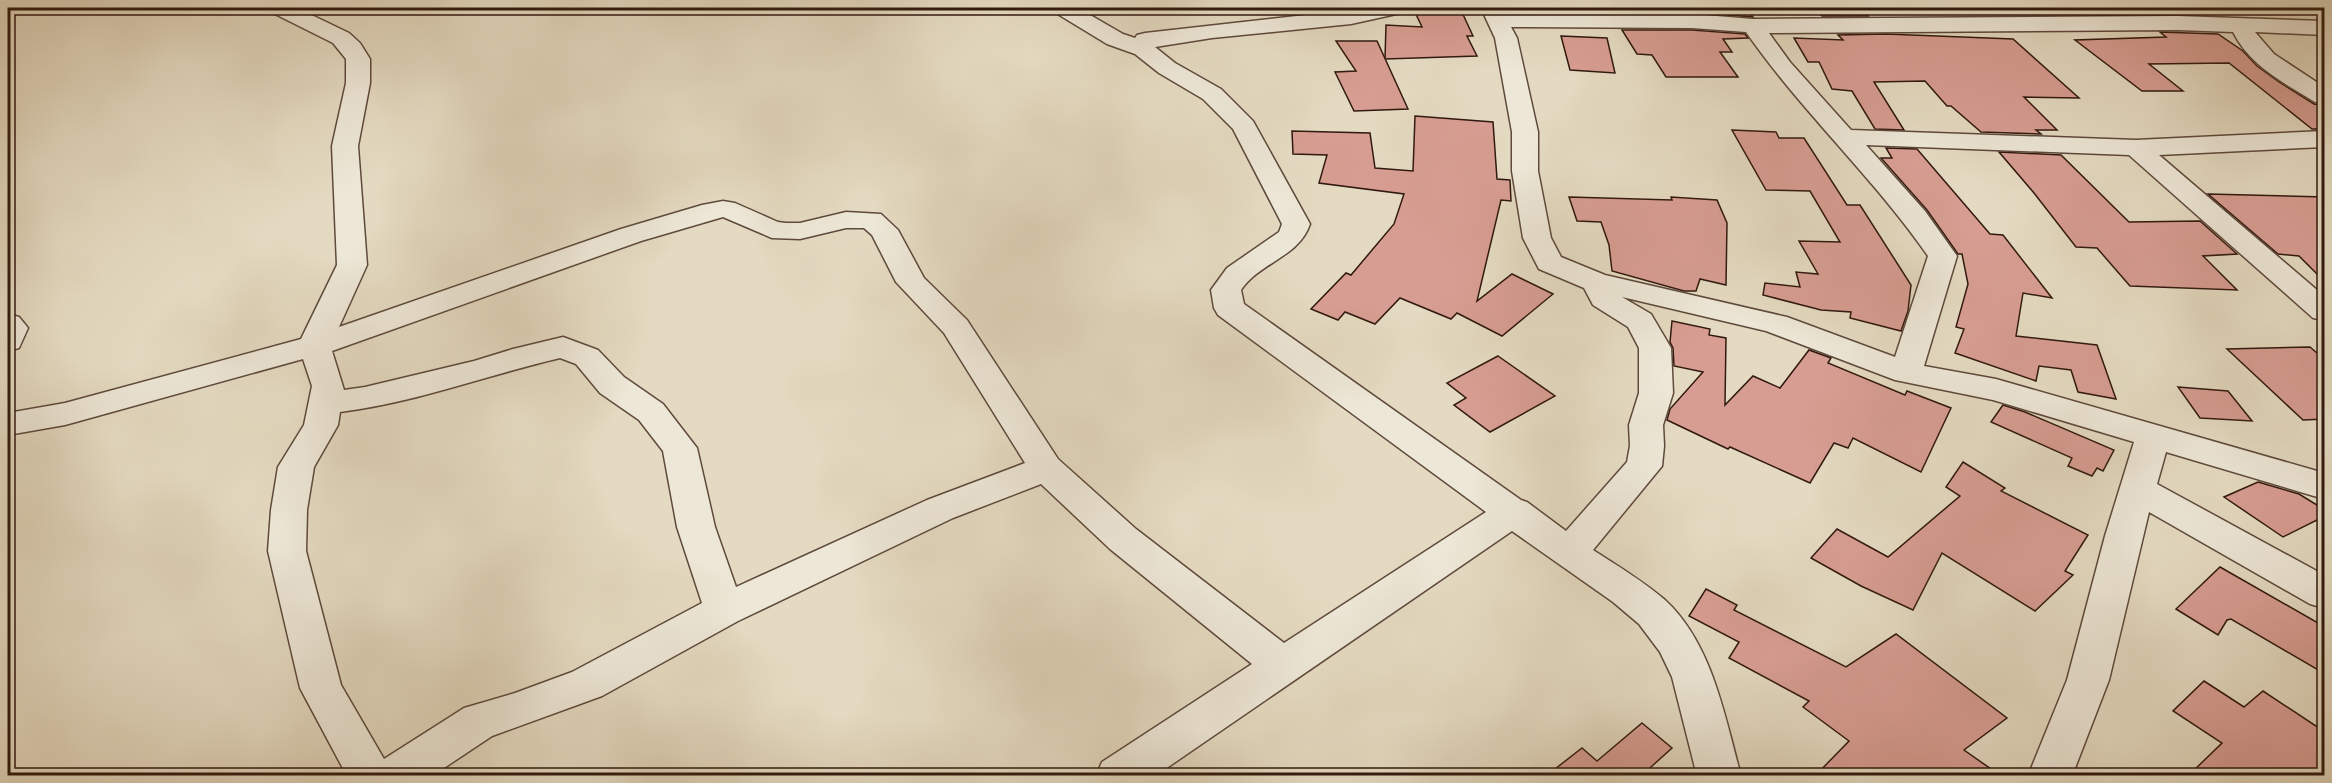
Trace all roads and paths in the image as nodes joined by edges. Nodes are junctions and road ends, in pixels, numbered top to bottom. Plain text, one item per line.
1 (281, 8) edge
2 (1064, 8) edge
3 (1393, 8) edge
4 (1917, 8) edge
5 (1354, 12) edge
6 (1495, 14) edge
7 (1938, 25) junction
8 (1753, 26) junction
9 (2241, 26) junction
10 (2325, 28) edge
11 (1143, 49) junction
12 (2325, 97) edge
13 (1845, 137) junction
14 (2325, 140) edge
15 (2136, 148) junction
16 (1596, 282) junction
17 (2325, 311) edge
18 (8, 324) edge
19 (8, 341) edge
20 (314, 346) junction
21 (1906, 373) junction
22 (325, 403) junction
23 (8, 423) edge
24 (2153, 435) junction
25 (1046, 468) junction
26 (2325, 486) edge
27 (2138, 489) junction
28 (1514, 511) junction
29 (1569, 553) junction
30 (2325, 593) edge
31 (724, 610) junction
32 (1283, 666) junction
33 (370, 776) edge
34 (395, 776) edge
35 (1118, 776) edge
36 (1719, 776) edge
37 (2050, 776) edge

1 - 20 street
2 - 11 street
3 - 5 street
4 - 7 street
5 - 11 street
6 - 8 street
6 - 16 street
7 - 8 street
7 - 9 street
8 - 13 street
9 - 10 street
9 - 12 street
11 - 28 street
13 - 15 street
13 - 21 street
14 - 15 street
15 - 17 street
16 - 21 street
16 - 29 street
18 - 19 street
20 - 22 street
20 - 23 street
20 - 25 street
21 - 24 street
22 - 31 street
22 - 33 street
24 - 26 street
24 - 27 street
25 - 31 street
25 - 32 street
27 - 30 street
27 - 37 street
28 - 29 street
28 - 32 street
29 - 36 street
31 - 34 street
32 - 35 street

